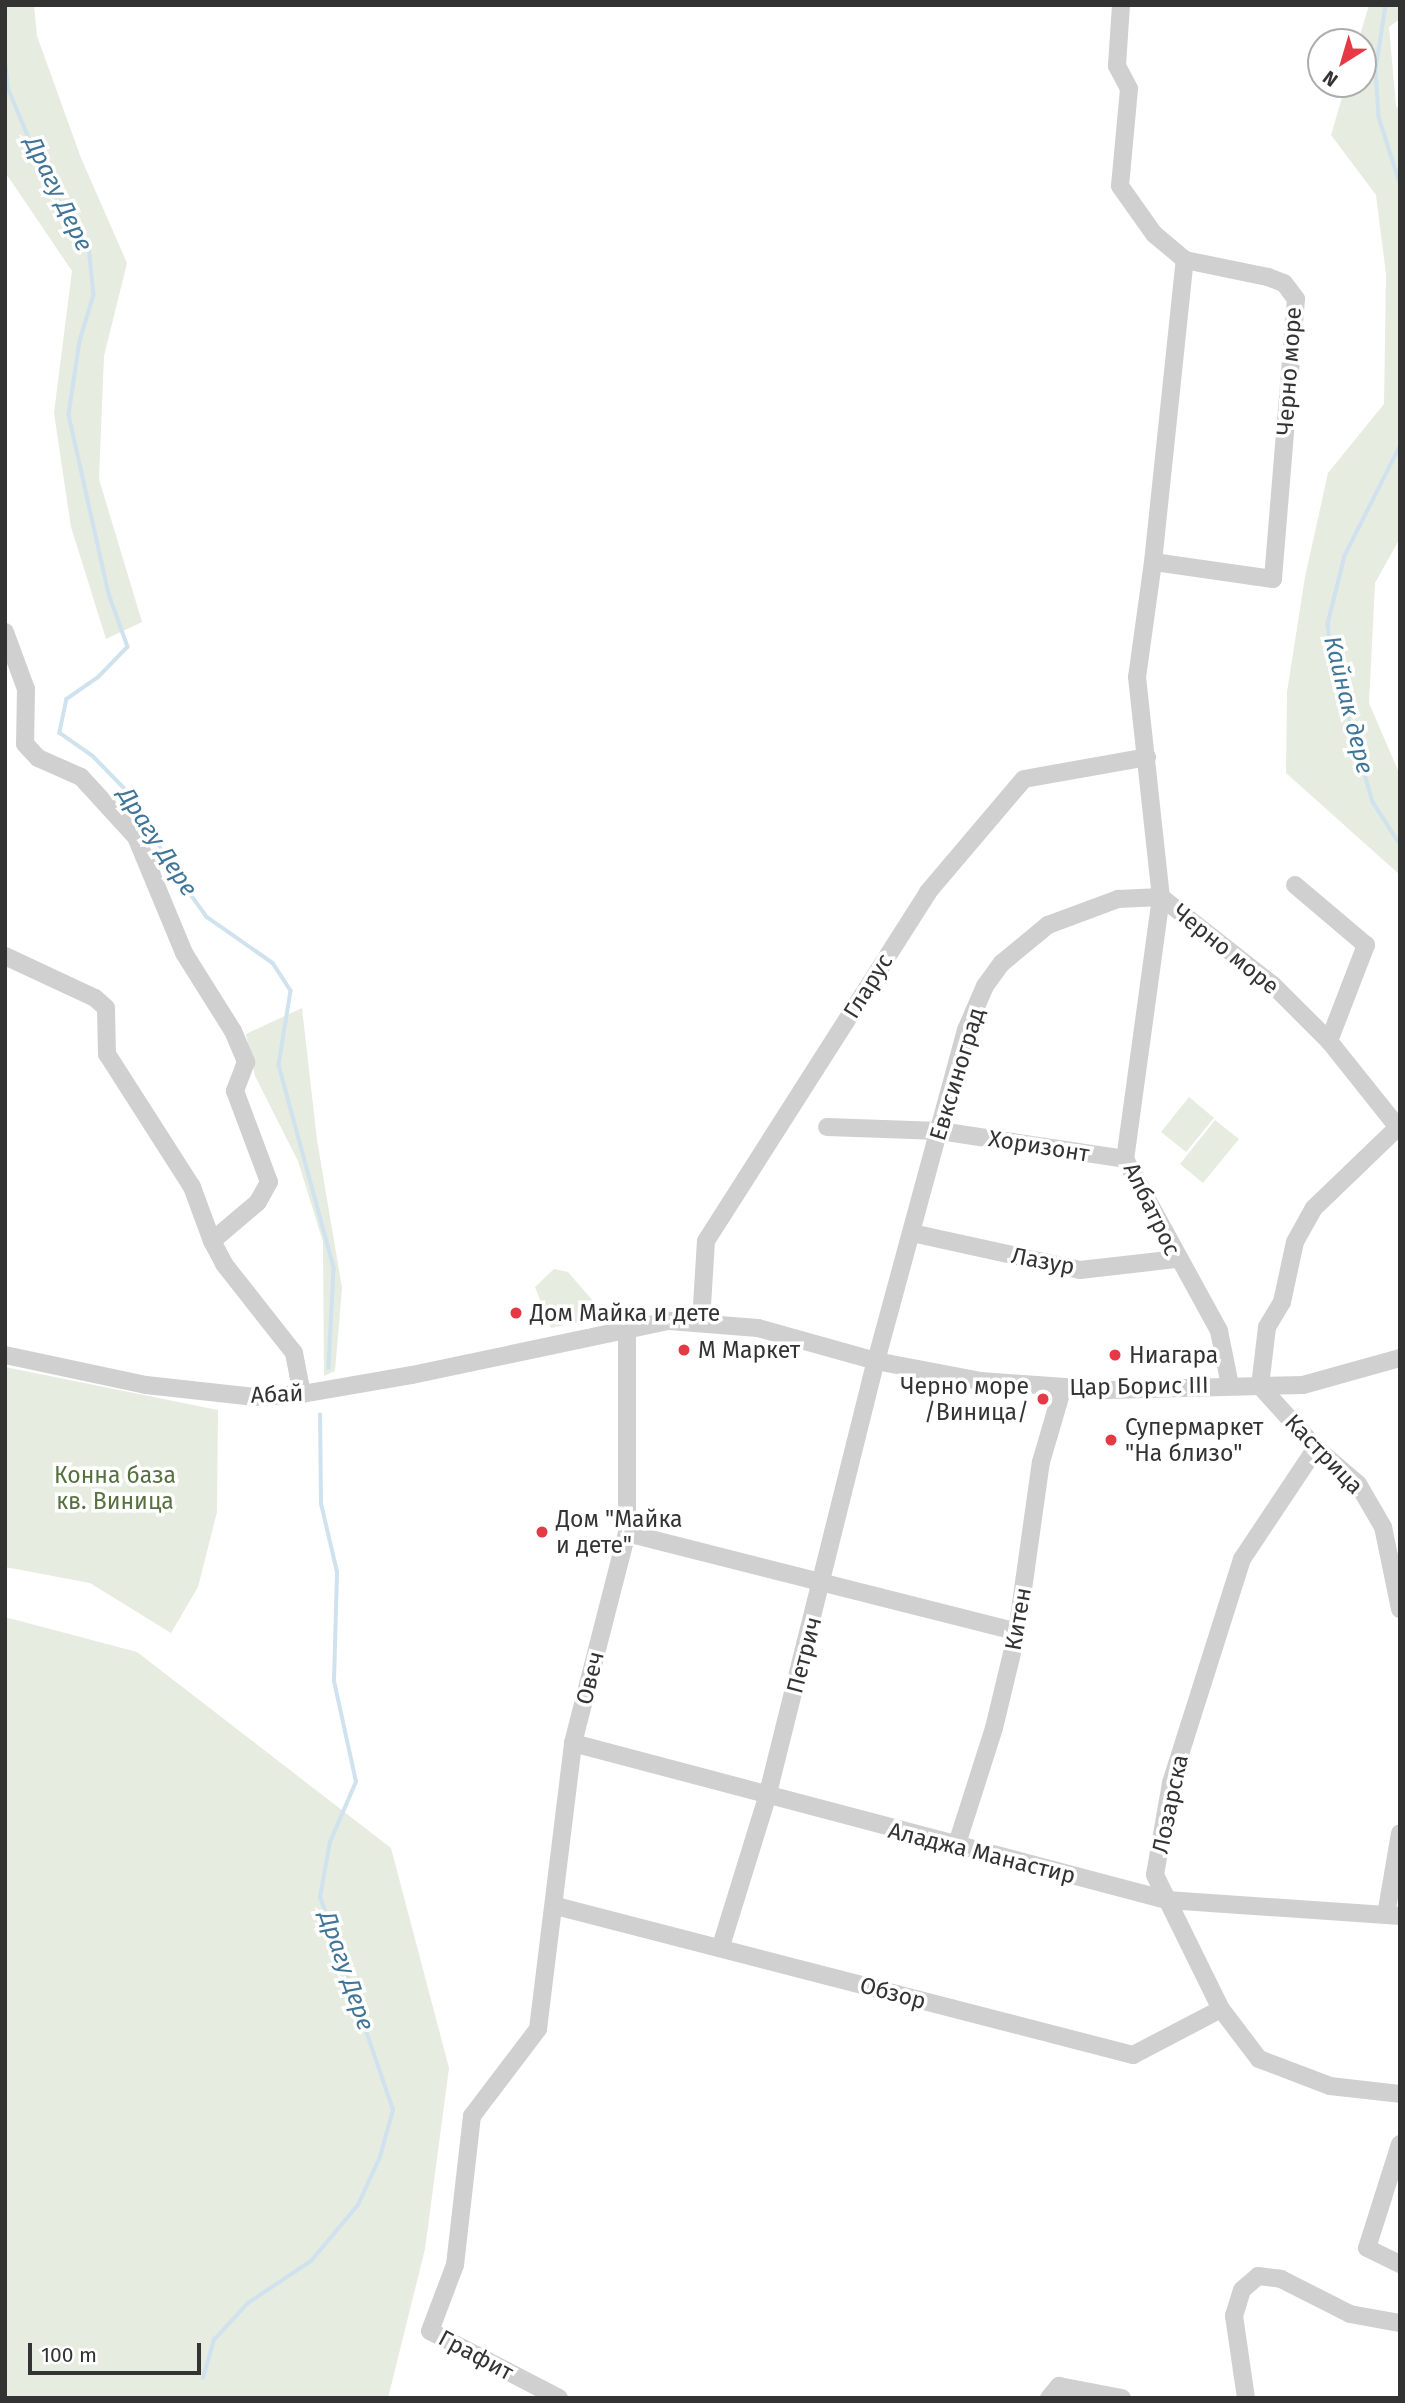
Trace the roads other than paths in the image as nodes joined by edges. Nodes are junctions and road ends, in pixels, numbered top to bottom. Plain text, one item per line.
1 (1121, 5) edge
2 (1185, 260) junction
3 (1153, 562) junction
4 (5, 632) edge
5 (1147, 757) junction
6 (1295, 886) dead end
7 (1161, 897) junction
8 (5, 956) edge
9 (1329, 1041) junction
10 (827, 1127) dead end
11 (1398, 1129) edge
12 (940, 1131) junction
13 (1125, 1159) junction
14 (912, 1233) junction
15 (212, 1241) junction
16 (1177, 1259) junction
17 (701, 1322) junction
18 (627, 1328) junction
19 (548, 1345) joint
20 (5, 1354) edge
21 (1400, 1358) edge
22 (876, 1361) junction
23 (1230, 1385) junction
24 (1260, 1386) junction
25 (1063, 1387) junction
26 (302, 1394) junction
27 (1316, 1448) junction
28 (627, 1534) junction
29 (822, 1586) junction
30 (1400, 1608) edge
31 (1017, 1632) junction
32 (573, 1744) junction
33 (767, 1797) junction
34 (1400, 1833) edge
35 (956, 1847) junction
36 (1167, 1900) junction
37 (556, 1906) junction
38 (1393, 1916) edge
39 (721, 1946) junction
40 (1221, 2008) junction
41 (1400, 2094) edge
42 (1400, 2144) edge
43 (1400, 2264) edge
44 (1400, 2323) edge
45 (430, 2331) joint
46 (1054, 2392) edge
47 (559, 2398) edge
48 (1122, 2398) edge
49 (1245, 2398) edge

1 - 2 street
2 - 3 street, Черно море
2 - 3 street, Черно море
3 - 5 street, Черно море
4 - 15 street
5 - 7 street, Черно море
5 - 17 street, Гларус
6 - 9 street
7 - 9 street, Черно море
7 - 12 street, Евксиноград
7 - 13 street, Албатрос
8 - 15 street
9 - 11 street, Черно море
10 - 12 street, Хоризонт
11 - 24 street
12 - 13 street, Хоризонт
12 - 14 street, Евксиноград
13 - 16 street, Албатрос
14 - 16 street, Лазур
14 - 22 street, Евксиноград
15 - 26 street
16 - 23 street, Албатрос
17 - 18 street, Цар Борис III
17 - 22 street, Цар Борис III
18 - 19 street, Цар Борис III
18 - 28 street, Овеч
19 - 26 street, Абай
20 - 26 street, Абай
21 - 24 street, Цар Борис III
22 - 25 street, Цар Борис III
22 - 29 street, Петрич
23 - 24 street, Цар Борис III
23 - 25 street, Цар Борис III
24 - 27 street, Кастрица
25 - 31 street, Китен
27 - 30 street, Кастрица
27 - 36 street, Лозарска
28 - 29 street
28 - 32 street, Овеч
29 - 31 street
29 - 33 street, Петрич
31 - 35 street, Китен
32 - 33 street, Аладжа Манастир
32 - 37 street, Овеч
33 - 35 street, Аладжа Манастир
33 - 39 street, Петрич
34 - 38 street
35 - 36 street, Аладжа Манастир
36 - 38 street, Аладжа Манастир
36 - 40 street, Лозарска
37 - 39 street, Обзор
37 - 45 street, Овеч
39 - 40 street, Обзор
40 - 41 street, Лозарска
42 - 43 street
44 - 49 street
45 - 47 street, Графит
46 - 48 street

